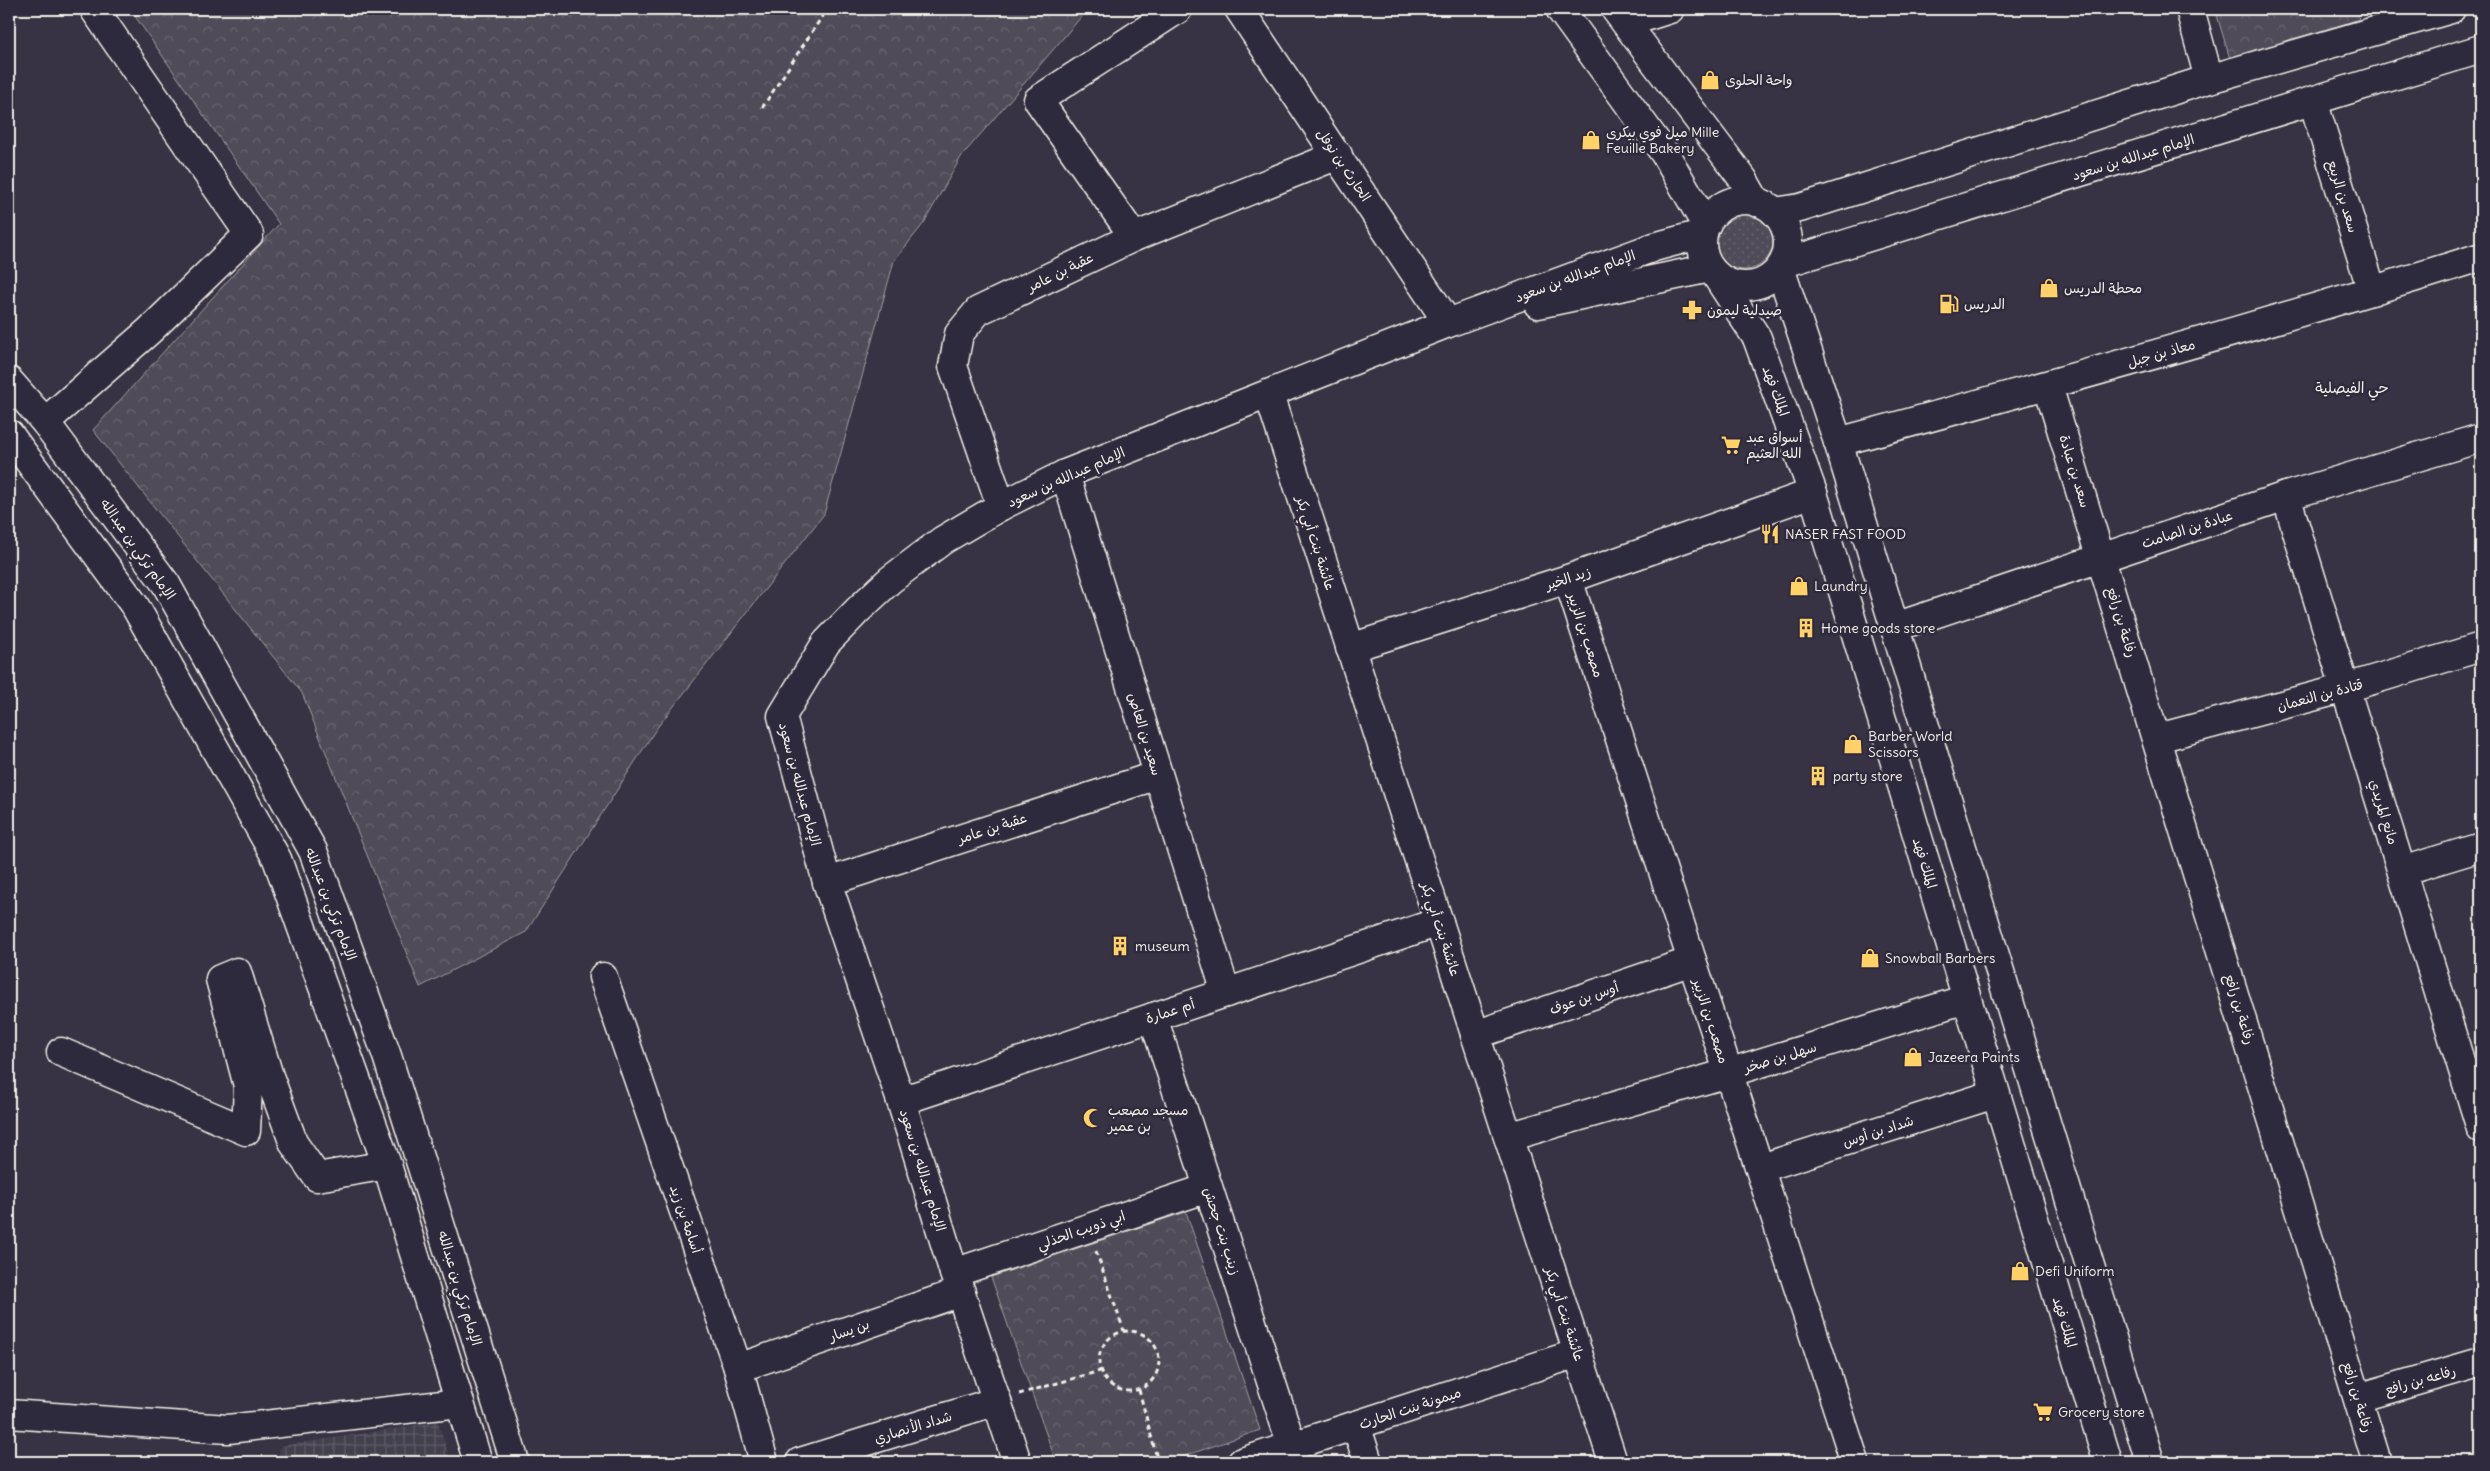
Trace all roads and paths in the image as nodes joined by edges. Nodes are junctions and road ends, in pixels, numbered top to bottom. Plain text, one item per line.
1 (94, 9) edge
2 (827, 9) edge
3 (1178, 9) edge
4 (1239, 9) edge
5 (1560, 9) edge
6 (1670, 9) edge
7 (2190, 9) edge
8 (2451, 9) edge
9 (1620, 16) edge
10 (2376, 19) edge
11 (2481, 49) edge
12 (2210, 79) junction
13 (2313, 101) junction
14 (762, 108) dead end
15 (1338, 155) junction
16 (1765, 207) junction
17 (1704, 229) junction
18 (1134, 237) junction
19 (2481, 257) edge
20 (1782, 265) junction
21 (1713, 271) junction
22 (2372, 291) junction
23 (1448, 323) junction
24 (9, 381) edge
25 (2048, 386) junction
26 (1269, 395) junction
27 (45, 422) junction
28 (9, 434) edge
29 (2481, 438) edge
30 (1838, 442) junction
31 (1065, 474) junction
32 (1813, 494) junction
33 (2286, 496) junction
34 (1001, 506) junction
35 (2101, 556) junction
36 (1568, 579) junction
37 (1895, 627) junction
38 (2481, 647) edge
39 (1350, 648) junction
40 (2346, 688) junction
41 (2158, 738) junction
42 (1158, 775) junction
43 (2481, 846) edge
44 (2402, 871) junction
45 (827, 882) junction
46 (1438, 922) junction
47 (1692, 961) junction
48 (603, 977) dead end
49 (1226, 993) junction
50 (1966, 999) junction
51 (1153, 1017) junction
52 (1475, 1035) junction
53 (61, 1052) dead end
54 (2471, 1060) edge
55 (1728, 1073) junction
56 (1995, 1094) junction
57 (901, 1100) junction
58 (2481, 1129) edge
59 (1508, 1137) junction
60 (386, 1165) junction
61 (1761, 1168) junction
62 (1208, 1188) junction
63 (1093, 1242) dead end
64 (958, 1282) junction
65 (1124, 1331) junction
66 (1578, 1353) junction
67 (2481, 1362) edge
68 (738, 1368) junction
69 (1100, 1371) junction
70 (1034, 1390) dead end
71 (1139, 1390) junction
72 (2358, 1398) junction
73 (997, 1401) junction
74 (460, 1402) junction
75 (9, 1414) edge
76 (1356, 1425) junction
77 (1292, 1446) junction
78 (478, 1462) edge
79 (515, 1462) edge
80 (764, 1462) edge
81 (800, 1462) edge
82 (1017, 1462) edge
83 (1158, 1462) edge
84 (1242, 1462) edge
85 (1368, 1462) edge
86 (1613, 1462) edge
87 (1855, 1462) edge
88 (2108, 1462) edge
89 (2150, 1462) edge
90 (2377, 1462) edge

1 - 27 street
2 - 14 path
3 - 18 street
4 - 15 street, الحارث بن نوفل
5 - 17 street
6 - 9 street
7 - 12 street
8 - 10 street
9 - 16 street
10 - 12 street
11 - 13 street, الإمام عبدالله بن سعود
12 - 16 street
13 - 20 street, الإمام عبدالله بن سعود
13 - 22 street, سعد بن الربيع
15 - 18 street, عقبة بن عامر
15 - 23 street, الحارث بن نوفل
16 - 17 street
16 - 20 street
17 - 21 street
17 - 23 street, الإمام عبدالله بن سعود
18 - 34 street, عقبة بن عامر
19 - 22 street, معاذ بن جبل
20 - 21 street
20 - 30 street
21 - 23 street, الإمام عبدالله بن سعود
21 - 32 street, الملك فهد
22 - 25 street, معاذ بن جبل
23 - 26 street, الإمام عبدالله بن سعود
24 - 27 street, الإمام تركي بن عبدالله
25 - 30 street, معاذ بن جبل
25 - 35 street, سعد بن عبادة
26 - 31 street, الإمام عبدالله بن سعود
26 - 39 street, عائشة بنت أبي بكر
27 - 79 street, الإمام تركي بن عبدالله
28 - 60 street
29 - 33 street, عبادة بن الصامت
30 - 37 street
31 - 34 street, الإمام عبدالله بن سعود
31 - 42 street, سعيد بن العاص
32 - 36 street, زيد الخير
32 - 50 street, الملك فهد
33 - 35 street, عبادة بن الصامت
33 - 40 street, مانع المريدي
34 - 45 street, الإمام عبدالله بن سعود
35 - 37 street, عبادة بن الصامت
35 - 41 street, رفاعة بن رافع
36 - 39 street, زيد الخير
36 - 47 street, مصعب بن الزبير
37 - 89 street
38 - 40 street, قتادة بن النعمان
39 - 46 street, عائشة بنت أبي بكر
40 - 41 street, قتادة بن النعمان
40 - 44 street, مانع المريدي
41 - 72 street, رفاعة بن رافع
42 - 45 street, عقبة بن عامر
42 - 49 street, سعيد بن العاص
43 - 44 street
44 - 54 street, مانع المريدي
45 - 57 street, الإمام عبدالله بن سعود
46 - 49 street, أم عمارة
46 - 52 street, عائشة بنت أبي بكر
47 - 52 street, أوس بن عوف
47 - 55 street, مصعب بن الزبير
48 - 68 street, أسامة بن زيد
49 - 51 street, أم عمارة
50 - 55 street, سهل بن صخر
50 - 56 street, الملك فهد
51 - 57 street, أم عمارة
51 - 62 street, زينب بنت جحش
52 - 59 street, عائشة بنت أبي بكر
53 - 60 street
54 - 58 street, مانع المريدي
55 - 59 street, سهل بن صخر
55 - 61 street, مصعب بن الزبير
56 - 61 street, شداد بن أوس
56 - 88 street, الملك فهد
57 - 64 street, الإمام عبدالله بن سعود
59 - 66 street, عائشة بنت أبي بكر
60 - 74 street
61 - 87 street, مصعب بن الزبير
62 - 64 street, ابي ذويب الحذلي
62 - 77 street, زينب بنت جحش
63 - 65 path
64 - 68 street, بن يسار
64 - 73 street, الإمام عبدالله بن سعود
65 - 69 path
65 - 71 path
66 - 76 street, ميمونة بنت الحارث
66 - 86 street, عائشة بنت أبي بكر
67 - 72 street, رفاعه بن رافع
68 - 80 street, أسامة بن زيد
69 - 70 path
69 - 71 path
71 - 83 path
72 - 90 street, رفاعة بن رافع
73 - 81 street, شداد الأنصاري
73 - 82 street, الإمام عبدالله بن سعود
74 - 75 street
74 - 78 street
76 - 77 street, ميمونة بنت الحارث
76 - 85 street
77 - 84 street, ميمونة بنت الحارث

